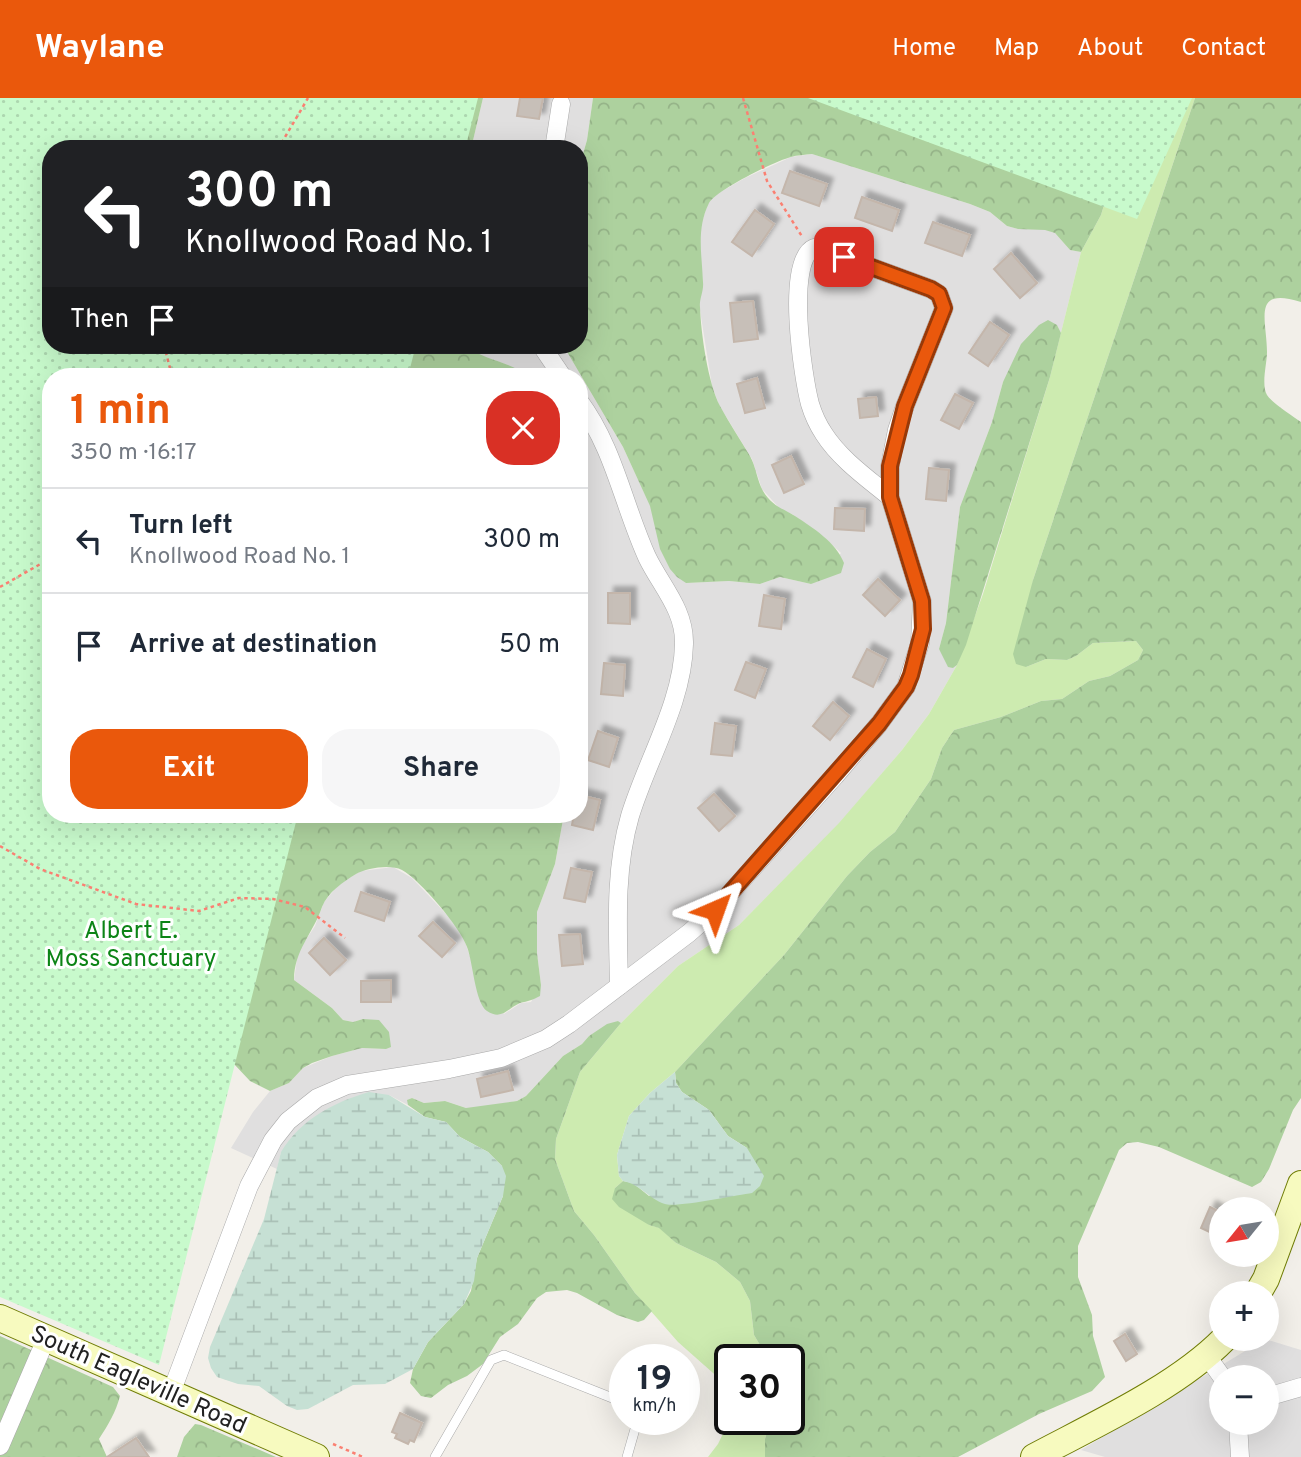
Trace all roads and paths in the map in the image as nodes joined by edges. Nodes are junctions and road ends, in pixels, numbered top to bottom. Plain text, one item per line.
1 (308, 98) edge
2 (743, 98) edge
3 (561, 104) dead end
4 (283, 140) edge
5 (555, 140) edge
6 (810, 249) junction
7 (588, 415) edge
8 (890, 497) junction
9 (42, 563) edge
10 (0, 587) edge
11 (0, 846) edge
12 (345, 938) dead end
13 (619, 986) junction
14 (1301, 1184) edge
15 (1265, 1281) edge
16 (0, 1318) edge
17 (46, 1339) junction
18 (1217, 1357) edge
19 (1301, 1387) edge
20 (1279, 1393) edge
21 (171, 1394) junction
22 (609, 1397) edge
23 (633, 1435) edge
24 (1239, 1435) edge
25 (0, 1446) edge
26 (317, 1457) edge
27 (435, 1457) edge
28 (626, 1457) edge
29 (1034, 1457) edge
30 (1240, 1457) edge

1 - 4 path
2 - 6 path
3 - 5 street
6 - 8 street
6 - 8 street
7 - 13 street
8 - 13 street
9 - 10 path
11 - 12 path
13 - 21 street
14 - 15 main road
16 - 17 main road, South Eagleville Road
17 - 21 main road, South Eagleville Road
17 - 25 street
18 - 29 main road
19 - 20 street
21 - 26 main road, South Eagleville Road
22 - 27 lane
23 - 28 lane
24 - 30 street

